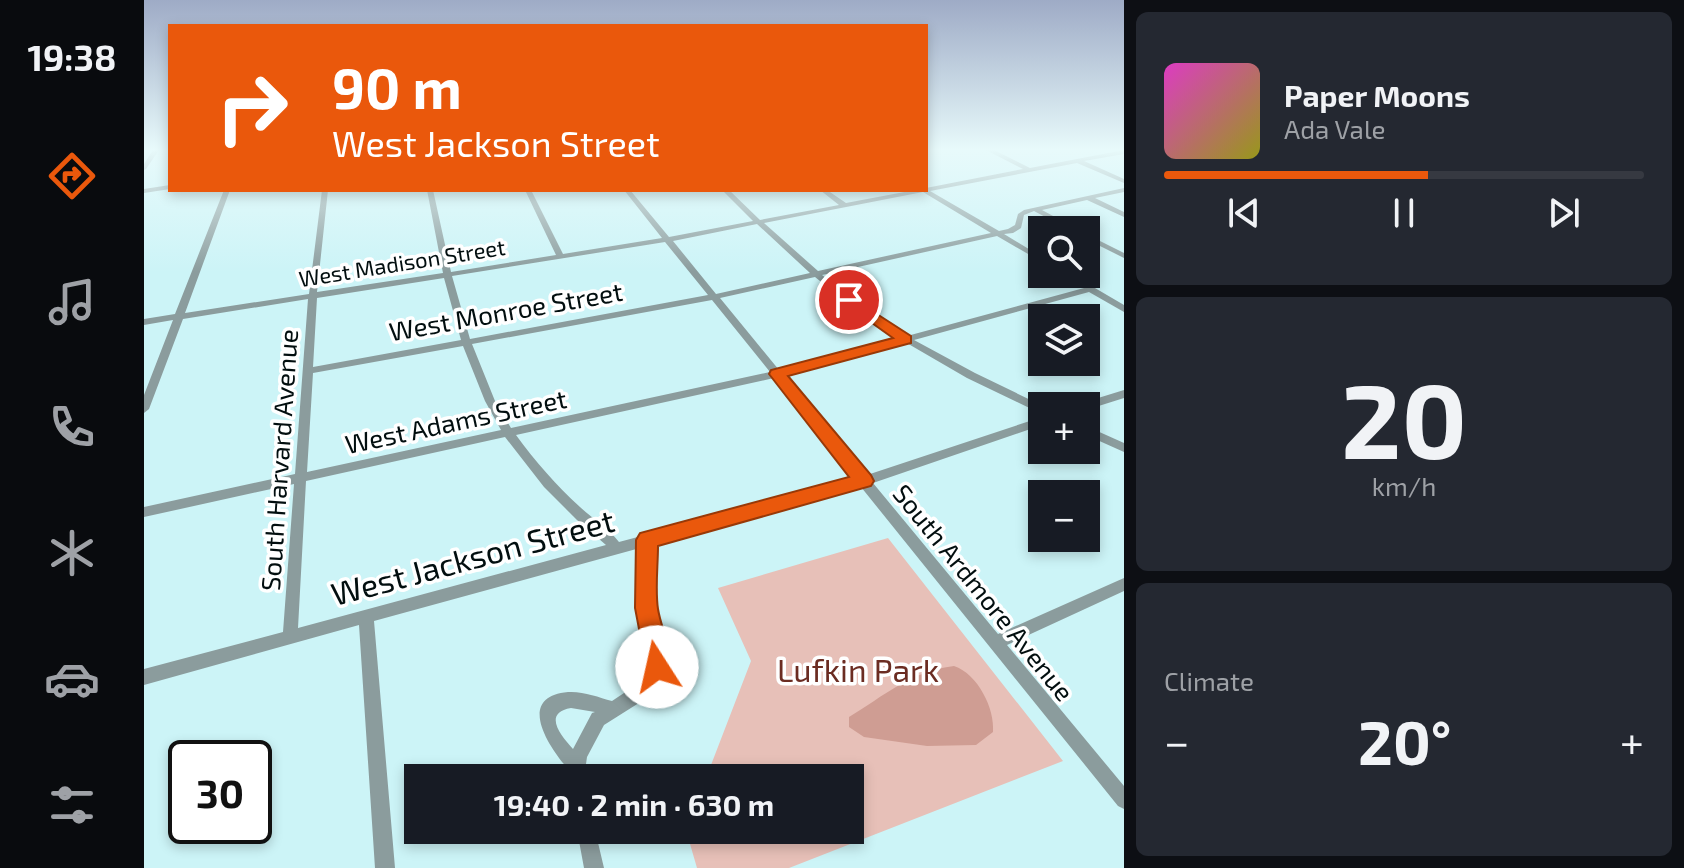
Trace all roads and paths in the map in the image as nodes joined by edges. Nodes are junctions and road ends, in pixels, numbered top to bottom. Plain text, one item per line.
1 (1122, 191) edge
2 (226, 192) edge
3 (325, 192) edge
4 (430, 192) edge
5 (529, 192) edge
6 (629, 192) edge
7 (727, 192) edge
8 (826, 192) edge
9 (914, 192) edge
10 (928, 192) edge
11 (1088, 198) junction
12 (844, 205) junction
13 (1035, 209) junction
14 (1124, 215) edge
15 (1048, 216) edge
16 (758, 222) junction
17 (997, 234) junction
18 (666, 239) junction
19 (1100, 243) edge
20 (1028, 252) edge
21 (1124, 256) edge
22 (561, 257) junction
23 (448, 274) junction
24 (818, 274) junction
25 (1091, 289) joint
26 (313, 295) junction
27 (713, 297) junction
28 (1124, 309) edge
29 (177, 317) junction
30 (144, 322) edge
31 (905, 339) junction
32 (465, 342) junction
33 (308, 371) junction
34 (777, 374) junction
35 (1124, 394) edge
36 (1100, 402) edge
37 (1028, 403) edge
38 (144, 409) edge
39 (1028, 426) edge
40 (508, 433) junction
41 (1100, 437) edge
42 (1124, 448) edge
43 (300, 478) junction
44 (864, 481) junction
45 (144, 512) edge
46 (647, 540) junction
47 (616, 549) junction
48 (1124, 584) edge
49 (366, 616) junction
50 (290, 637) junction
51 (995, 643) junction
52 (144, 677) edge
53 (613, 709) junction
54 (571, 764) edge
55 (577, 764) edge
56 (1124, 800) edge
57 (589, 844) edge
58 (385, 868) edge
59 (594, 868) edge

1 - 11 street
2 - 29 street
3 - 26 street, South Harvard Avenue
4 - 23 street
5 - 22 street
6 - 18 street, South Ardmore Avenue
7 - 16 street
8 - 12 street
9 - 12 street, West Madison Street
10 - 17 street
11 - 13 street
11 - 14 street
12 - 16 street, West Madison Street
13 - 15 street
13 - 17 street
16 - 18 street, West Madison Street
16 - 24 street
17 - 20 street
17 - 24 street, West Monroe Street
18 - 22 street, West Madison Street
18 - 27 street, South Ardmore Avenue
19 - 21 street
22 - 23 street, West Madison Street
23 - 26 street, West Madison Street
23 - 32 street
24 - 27 street, West Monroe Street
24 - 31 street
25 - 28 street
25 - 31 street, West Adams Street
26 - 29 street, West Madison Street
26 - 33 street, South Harvard Avenue
27 - 32 street, West Monroe Street
27 - 34 street, South Ardmore Avenue
29 - 30 street, West Madison Street
29 - 38 street
31 - 34 street, West Adams Street
31 - 37 street
32 - 33 street, West Monroe Street
32 - 40 street
33 - 43 street, South Harvard Avenue
34 - 40 street, West Adams Street
34 - 44 street, South Ardmore Avenue
35 - 36 street
39 - 44 street, West Jackson Street
40 - 43 street, West Adams Street
40 - 47 street
41 - 42 street
43 - 45 street, West Adams Street
43 - 50 street, South Harvard Avenue
44 - 46 street, West Jackson Street
44 - 51 street, South Ardmore Avenue
46 - 47 street, West Jackson Street
46 - 53 street
47 - 49 street, West Jackson Street
48 - 51 street
49 - 50 street, West Jackson Street
49 - 58 street
50 - 52 street, West Jackson Street
51 - 56 street, South Ardmore Avenue
53 - 54 street
53 - 55 street
57 - 59 street

